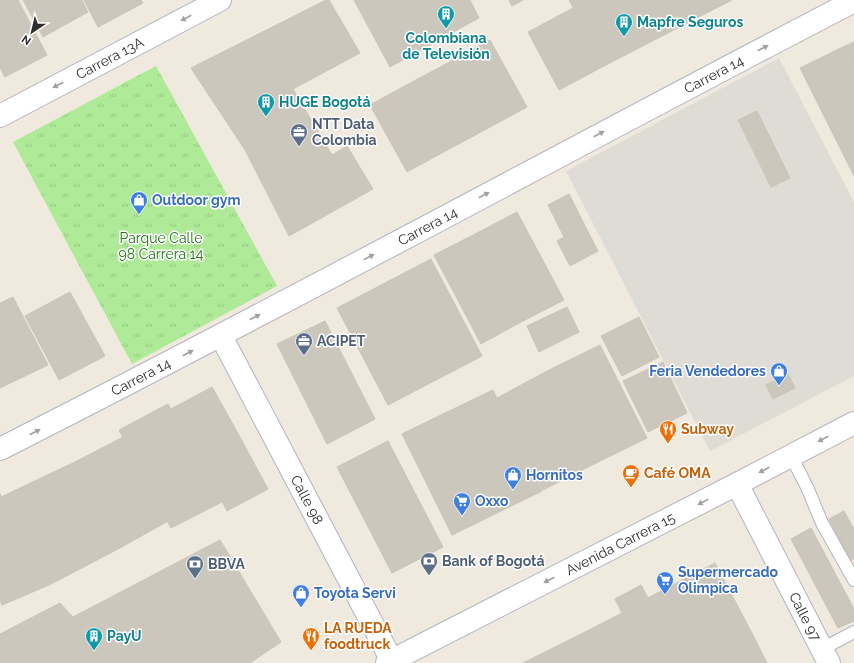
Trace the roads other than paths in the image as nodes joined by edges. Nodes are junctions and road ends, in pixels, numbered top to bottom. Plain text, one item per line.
1 (220, 0) edge
2 (854, 1) edge
3 (0, 116) edge
4 (221, 336) junction
5 (854, 423) edge
6 (0, 449) edge
7 (792, 456) junction
8 (738, 484) junction
9 (854, 580) edge
10 (854, 632) edge
11 (826, 656) edge
12 (390, 662) edge

1 -> 3 street, Carrera 13A
4 -> 2 street, Carrera 14
6 -> 4 street, Carrera 14
4 - 12 street, Calle 98
5 -> 7 street, Avenida Carrera 15
7 -> 8 street, Avenida Carrera 15
7 - 9 lane
8 - 11 street, Calle 97
8 -> 12 street, Avenida Carrera 15
10 - 11 lane

